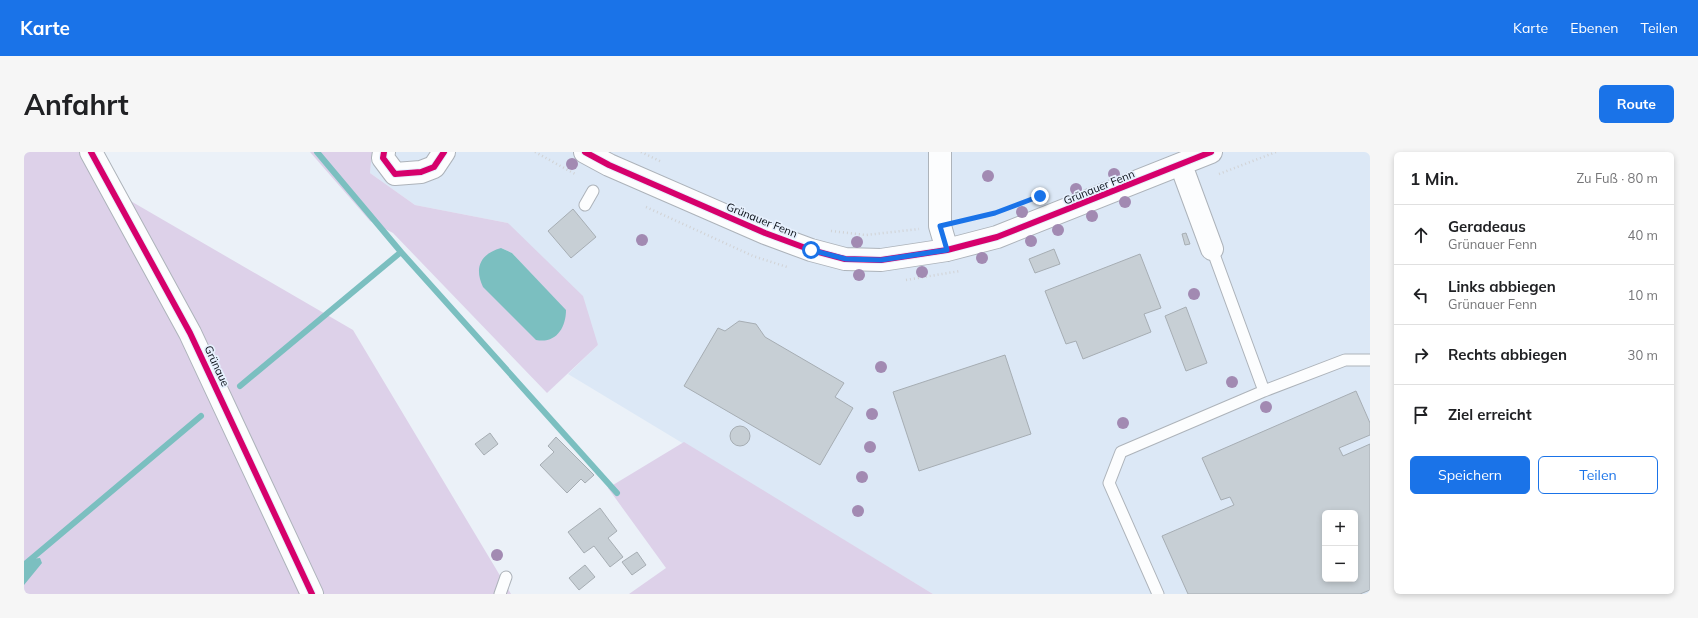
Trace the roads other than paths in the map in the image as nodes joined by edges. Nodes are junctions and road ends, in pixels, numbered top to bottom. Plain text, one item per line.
1 (91, 152) edge
2 (384, 152) edge
3 (444, 152) edge
4 (586, 152) edge
5 (940, 152) edge
6 (1211, 152) edge
7 (1181, 165) junction
8 (593, 191) dead end
9 (585, 205) dead end
10 (947, 250) junction
11 (1212, 250) joint
12 (1370, 360) edge
13 (1264, 391) junction
14 (506, 577) dead end
15 (312, 594) edge
16 (500, 594) edge
17 (1158, 594) edge

1 - 15 street, Grünaue
2 - 3 street
4 - 10 street, Grünauer Fenn
5 - 10 street
6 - 7 street, Grünauer Fenn
7 - 10 street, Grünauer Fenn
7 - 11 street
8 - 9 lane
11 - 13 lane
12 - 13 lane
13 - 17 lane
14 - 16 lane

